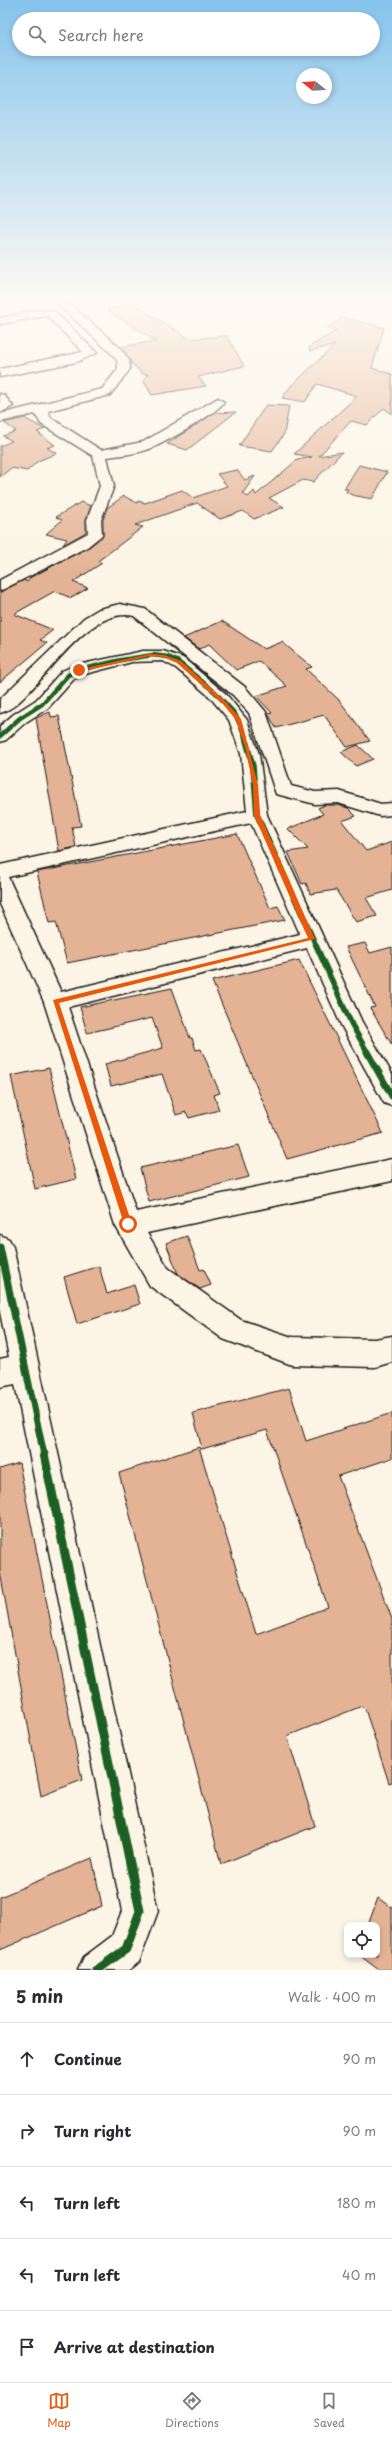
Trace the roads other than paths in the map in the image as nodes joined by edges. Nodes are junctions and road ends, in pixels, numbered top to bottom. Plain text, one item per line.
1 (107, 391) edge
2 (0, 398) edge
3 (218, 402) dead end
4 (42, 408) junction
5 (0, 409) edge
6 (0, 418) edge
7 (99, 454) junction
8 (0, 586) edge
9 (0, 708) edge
10 (0, 736) edge
11 (392, 809) edge
12 (257, 815) junction
13 (0, 872) edge
14 (0, 880) edge
15 (312, 939) junction
16 (55, 1002) junction
17 (392, 1096) edge
18 (392, 1170) edge
19 (128, 1224) junction
20 (0, 1246) edge
21 (392, 1348) edge
22 (12, 1370) edge
23 (96, 1970) edge

1 - 4 street
2 - 5 street
3 - 7 street
4 - 6 street
4 - 7 street
7 - 8 street
9 - 11 street
10 - 12 street
12 - 13 street
12 - 15 street
14 - 16 street
15 - 16 street
15 - 17 street
16 - 19 street
18 - 19 street
19 - 21 street
20 - 22 street
22 - 23 street

